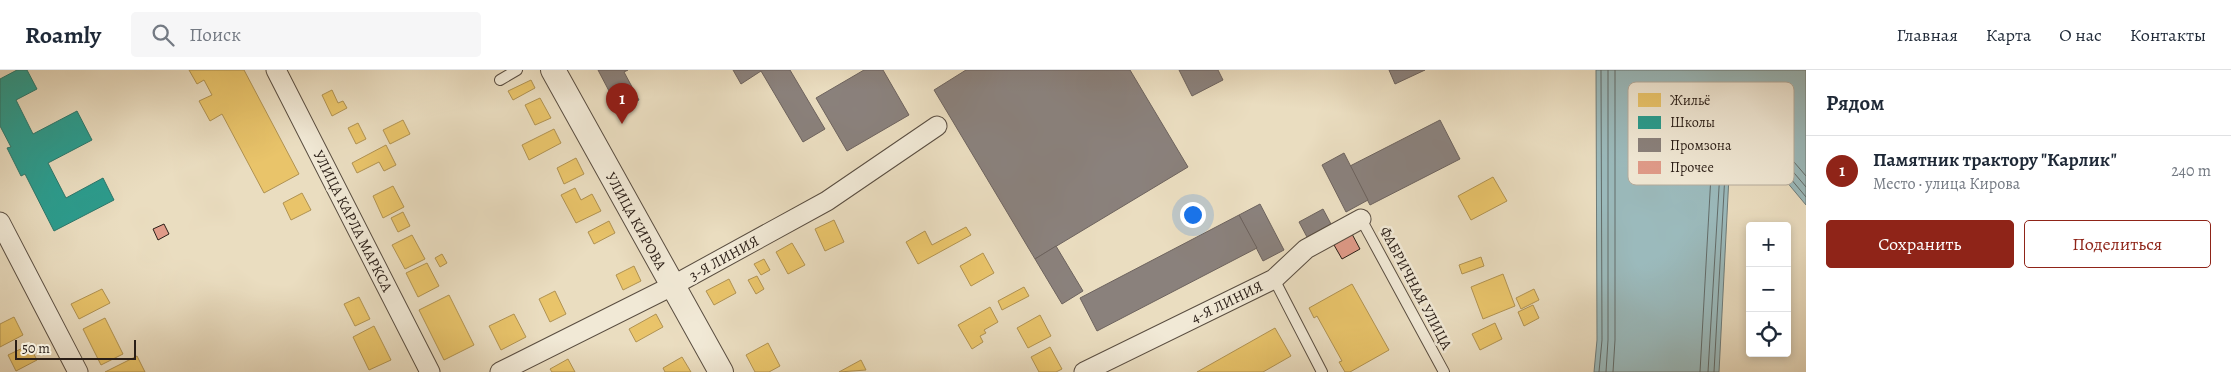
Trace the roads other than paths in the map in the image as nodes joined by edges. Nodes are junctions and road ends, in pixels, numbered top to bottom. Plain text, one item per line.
1 (276, 70) edge
2 (517, 70) edge
3 (553, 70) edge
4 (500, 80) dead end
5 (936, 126) dead end
6 (1361, 219) joint
7 (2, 233) edge
8 (1274, 279) junction
9 (672, 286) junction
10 (1103, 368) edge
11 (78, 372) edge
12 (430, 372) edge
13 (500, 372) edge
14 (721, 372) edge
15 (1084, 372) edge
16 (1322, 372) edge
17 (1444, 372) edge

1 - 12 street, УЛИЦА КАРЛА МАРКСА
2 - 4 lane
3 - 9 street, УЛИЦА КИРОВА
5 - 9 street, 3-Я ЛИНИЯ
6 - 8 street, 4-Я ЛИНИЯ
6 - 17 lane, ФАБРИЧНАЯ УЛИЦА
7 - 11 street
8 - 10 street, 4-Я ЛИНИЯ
8 - 16 lane
9 - 13 street, 3-Я ЛИНИЯ
9 - 14 street, УЛИЦА КИРОВА
10 - 15 street, 4-Я ЛИНИЯ

